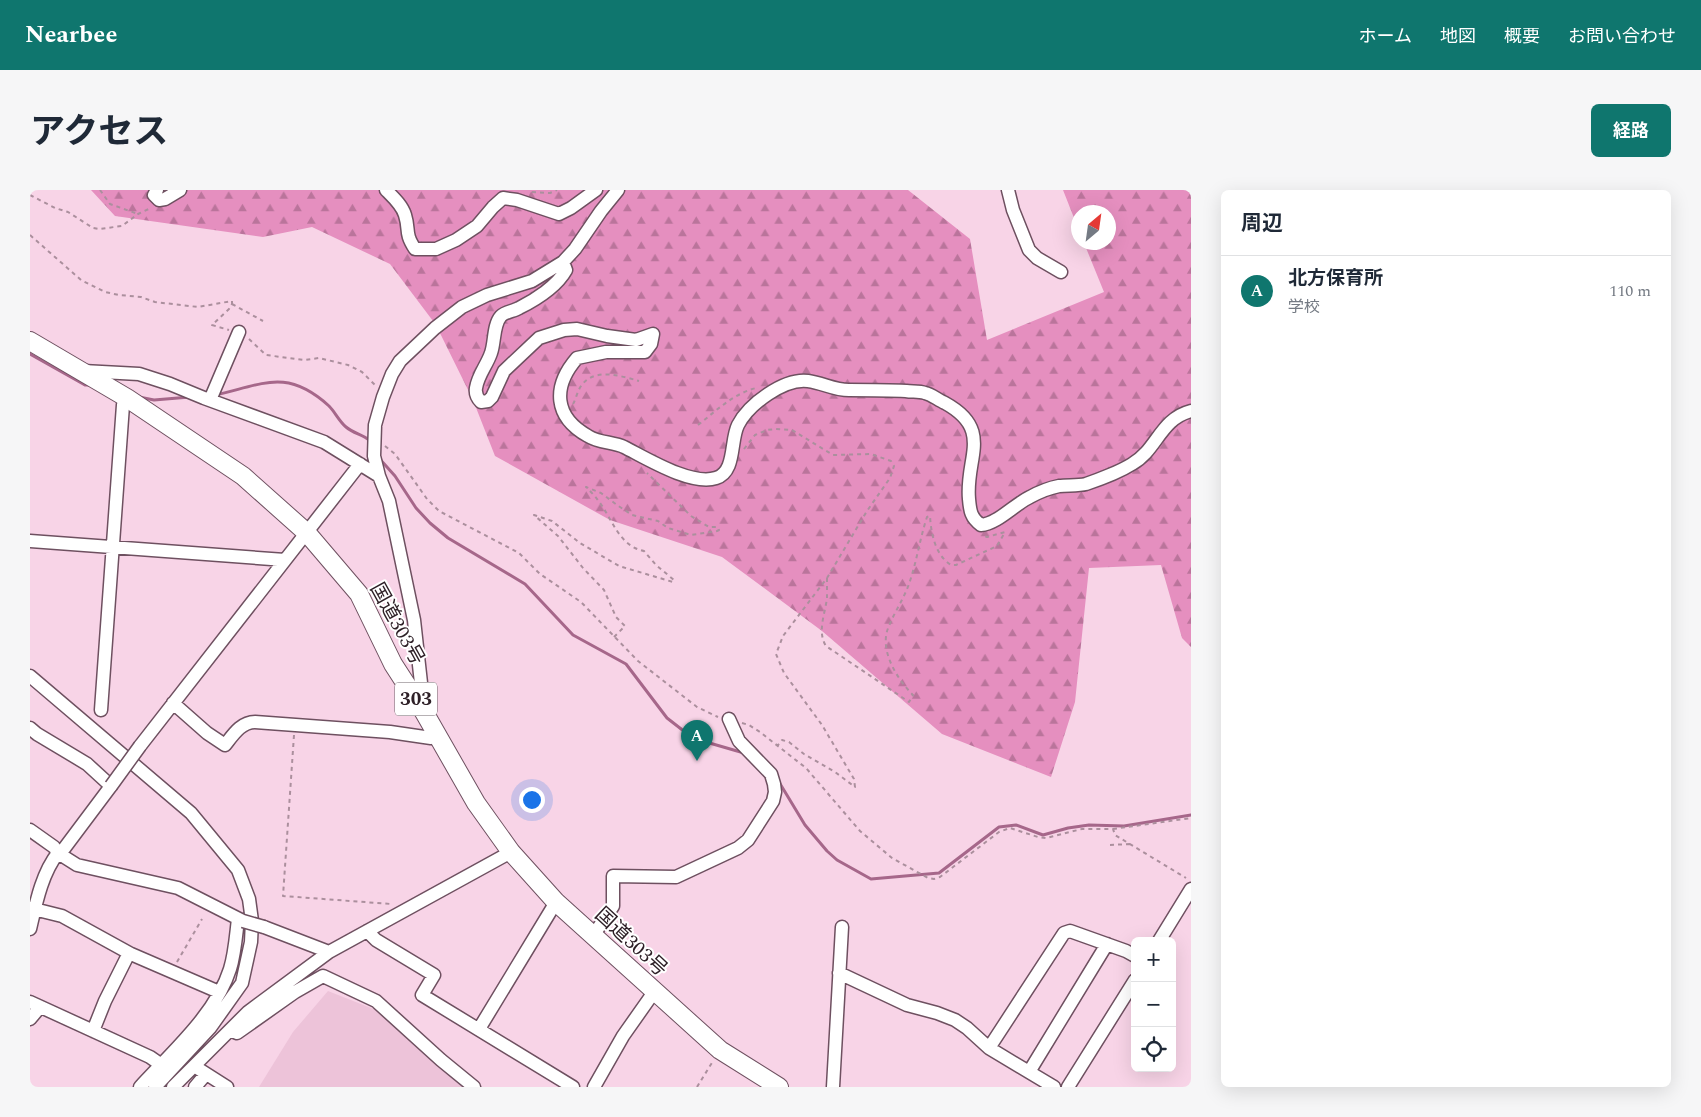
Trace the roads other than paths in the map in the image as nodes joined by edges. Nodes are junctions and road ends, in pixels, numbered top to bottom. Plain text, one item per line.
1 (180, 190) edge
2 (386, 190) edge
3 (596, 190) edge
4 (618, 190) edge
5 (1008, 190) edge
6 (158, 195) edge
7 (563, 262) junction
8 (1061, 272) dead end
9 (239, 332) road end
10 (32, 346) edge
11 (82, 371) junction
12 (127, 398) junction
13 (210, 400) junction
14 (1191, 411) edge
15 (360, 464) junction
16 (379, 476) junction
17 (307, 533) junction
18 (30, 541) edge
19 (114, 548) junction
20 (285, 560) junction
21 (30, 676) edge
22 (173, 703) junction
23 (101, 710) dead end
24 (424, 712) junction
25 (729, 719) road end
26 (30, 728) edge
27 (438, 735) junction
28 (111, 786) junction
29 (30, 830) edge
30 (511, 852) junction
31 (59, 853) junction
32 (1190, 884) edge
33 (556, 902) junction
34 (32, 909) edge
35 (241, 920) junction
36 (842, 927) dead end
37 (30, 929) edge
38 (367, 931) junction
39 (593, 936) junction
40 (1161, 937) edge
41 (1107, 944) junction
42 (329, 952) junction
43 (129, 953) junction
44 (1131, 954) edge
45 (840, 973) junction
46 (1134, 982) edge
47 (219, 992) junction
48 (654, 992) junction
49 (35, 1004) edge
50 (30, 1019) edge
51 (479, 1028) junction
52 (230, 1030) junction
53 (93, 1031) junction
54 (989, 1048) junction
55 (160, 1064) junction
56 (194, 1066) junction
57 (1029, 1072) junction
58 (206, 1074) junction
59 (140, 1087) edge
60 (154, 1087) edge
61 (173, 1087) edge
62 (195, 1087) edge
63 (227, 1087) edge
64 (474, 1087) edge
65 (573, 1087) edge
66 (594, 1087) edge
67 (778, 1087) edge
68 (833, 1087) edge
69 (1054, 1087) edge
70 (1068, 1087) edge

1 - 6 street
2 - 3 street
4 - 7 street
5 - 8 street
7 - 14 street
7 - 16 street
9 - 13 street
10 - 11 highway, 国道303号 / 303
11 - 12 highway, 国道303号 / 303
11 - 13 street
12 - 17 highway, 国道303号 / 303
12 - 19 street
13 - 15 street
15 - 16 street
15 - 17 street
16 - 24 street
17 - 20 street
17 - 24 highway, 国道303号 / 303
18 - 19 street
19 - 20 street
19 - 23 street
20 - 22 street
21 - 60 street
22 - 27 street
22 - 28 street, bridge
24 - 27 highway, 国道303号 / 303
25 - 39 street
26 - 28 street
27 - 30 highway, 国道303号 / 303
28 - 31 street
29 - 31 street
30 - 33 highway, 国道303号 / 303
30 - 38 street
31 - 34 street
31 - 35 street
32 - 40 street
33 - 39 highway, 国道303号 / 303
33 - 51 street
34 - 37 street
34 - 43 street
35 - 42 street, bridge
35 - 47 street
36 - 45 street
38 - 42 street
38 - 51 street
39 - 48 highway, 国道303号 / 303
41 - 44 street
41 - 54 street
41 - 57 street
42 - 52 street
43 - 47 street
43 - 53 street
45 - 54 street
45 - 68 street
46 - 70 street
47 - 55 street
48 - 66 street
48 - 67 highway, 国道303号 / 303
49 - 50 street
49 - 53 street
51 - 65 street
52 - 56 street
52 - 64 street
53 - 55 street
54 - 57 street
55 - 59 street
56 - 58 street
56 - 61 street
57 - 69 street
58 - 62 street
58 - 63 street

